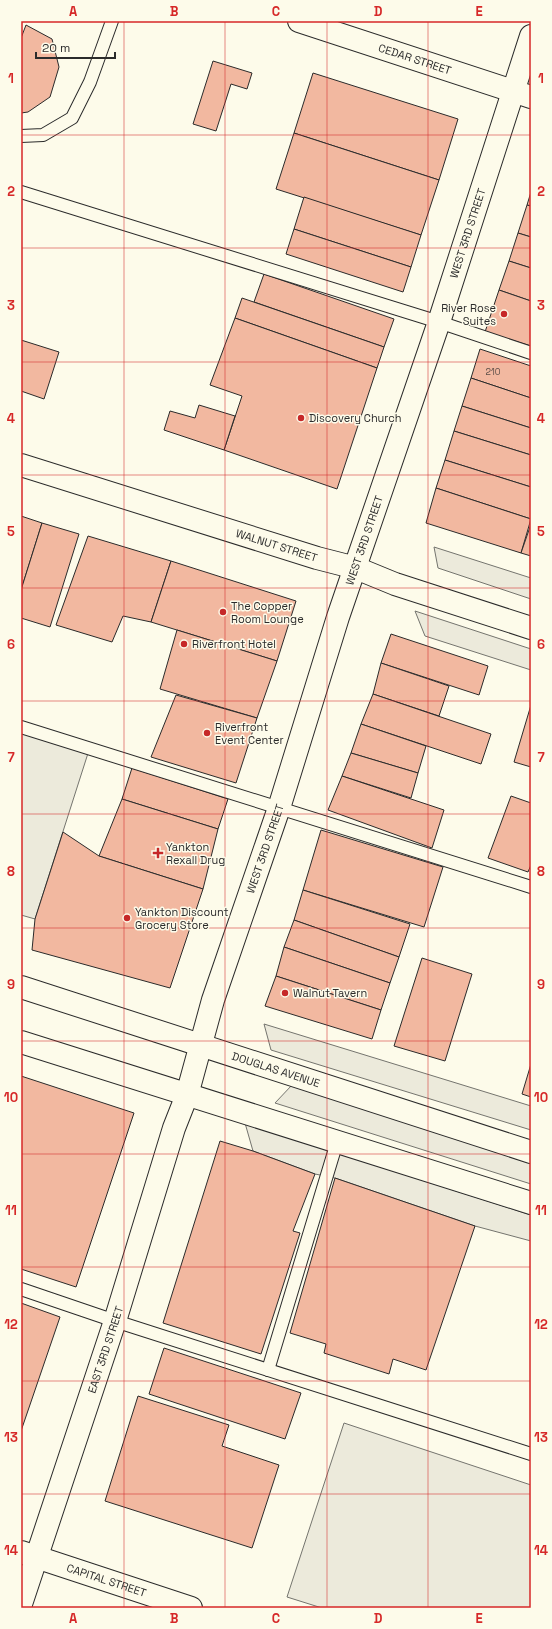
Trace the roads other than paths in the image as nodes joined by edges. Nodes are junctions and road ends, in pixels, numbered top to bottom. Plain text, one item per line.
1 (112, 21) edge
2 (299, 21) edge
3 (531, 36) edge
4 (522, 94) edge
5 (21, 136) edge
6 (21, 192) edge
7 (439, 322) junction
8 (531, 353) edge
9 (21, 465) edge
10 (356, 568) junction
11 (531, 628) edge
12 (21, 727) edge
13 (279, 808) junction
14 (531, 887) edge
15 (21, 987) edge
16 (21, 1042) edge
17 (200, 1045) junction
18 (187, 1095) junction
19 (337, 1142) junction
20 (531, 1152) edge
21 (531, 1203) edge
22 (21, 1289) edge
23 (115, 1321) junction
24 (268, 1370) junction
25 (531, 1454) edge
26 (29, 1554) edge
27 (21, 1604) edge
28 (191, 1608) edge

1 - 5 lane
2 - 4 street, CEDAR STREET
3 - 4 street, WEST 3RD STREET
4 - 7 street, WEST 3RD STREET
6 - 7 lane
7 - 8 lane
7 - 10 street, WEST 3RD STREET
9 - 10 street, WALNUT STREET
10 - 11 street, WALNUT STREET
10 - 13 street, WEST 3RD STREET
12 - 13 lane
13 - 14 lane
13 - 17 street, WEST 3RD STREET
15 - 17 street, DOUGLAS AVENUE
16 - 18 street
17 - 18 street, WEST 3RD STREET
17 - 20 street, DOUGLAS AVENUE
18 - 19 street
18 - 23 street, EAST 3RD STREET
19 - 21 street
19 - 24 lane
22 - 23 lane
23 - 24 lane
23 - 26 street, EAST 3RD STREET
24 - 25 lane
26 - 27 street, EAST 3RD STREET
26 - 28 street, CAPITAL STREET

